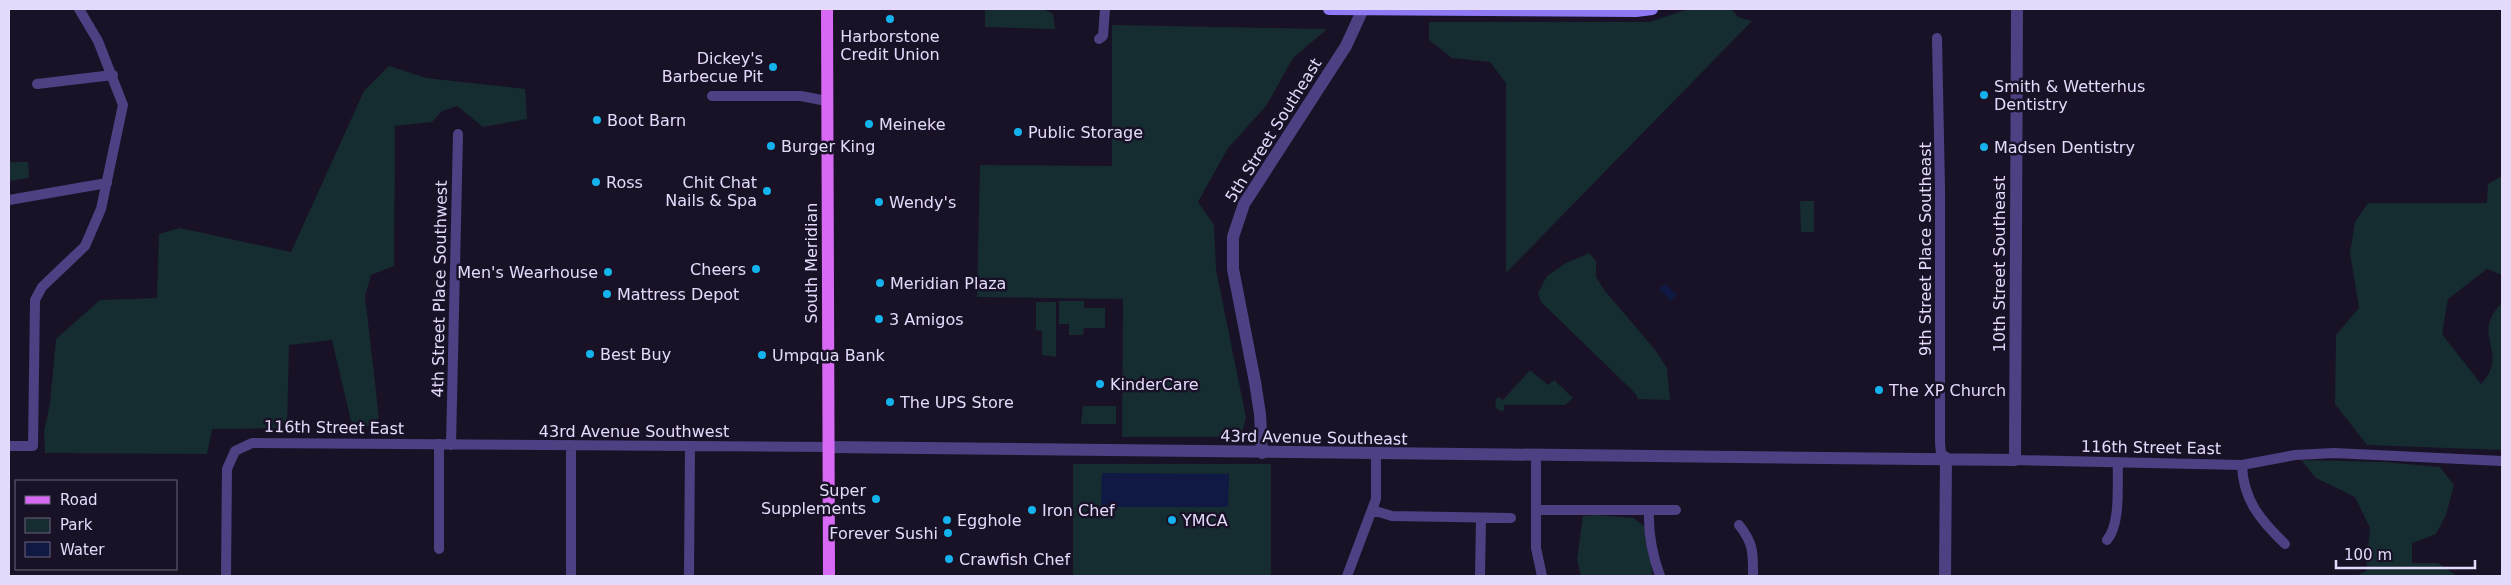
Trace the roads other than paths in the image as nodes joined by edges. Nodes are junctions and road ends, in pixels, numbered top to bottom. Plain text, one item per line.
1 (79, 9) edge
2 (827, 9) edge
3 (1105, 9) edge
4 (1329, 9) edge
5 (1363, 9) edge
6 (1652, 9) edge
7 (2017, 9) edge
8 (1937, 38) dead end
9 (1100, 39) dead end
10 (113, 75) junction
11 (37, 84) dead end
12 (712, 96) dead end
13 (827, 101) junction
14 (458, 134) dead end
15 (107, 183) junction
16 (9, 200) edge
17 (439, 444) junction
18 (451, 445) junction
19 (571, 445) junction
20 (9, 446) edge
21 (690, 446) junction
22 (828, 447) junction
23 (1262, 453) junction
24 (1376, 454) junction
25 (1536, 455) junction
26 (1799, 457) joint
27 (1946, 458) junction
28 (2015, 460) junction
29 (2502, 461) edge
30 (2118, 463) junction
31 (2242, 465) junction
32 (1372, 510) junction
33 (1536, 510) junction
34 (1676, 510) dead end
35 (1649, 511) junction
36 (1481, 518) junction
37 (1511, 518) dead end
38 (1739, 525) dead end
39 (2107, 540) dead end
40 (2285, 544) dead end
41 (439, 549) dead end
42 (226, 576) edge
43 (571, 576) edge
44 (689, 576) edge
45 (828, 576) edge
46 (1347, 576) edge
47 (1480, 576) edge
48 (1542, 576) edge
49 (1660, 576) edge
50 (1753, 576) edge
51 (1946, 576) edge

1 - 10 street
2 - 13 main road, South Meridian
3 - 9 street
4 - 5 main road
5 - 6 main road
5 - 23 street, 5th Street Southeast
7 - 28 street, 10th Street Southeast
8 - 27 street, 9th Street Place Southeast
10 - 11 street
10 - 15 street
12 - 13 street
13 - 22 main road, South Meridian
14 - 18 street, 4th Street Place Southwest
15 - 16 street
15 - 20 street
17 - 18 street, 43rd Avenue Southwest
17 - 41 street
17 - 42 street, 116th Street East
18 - 19 street, 43rd Avenue Southwest
19 - 21 street, 43rd Avenue Southwest
19 - 43 street
21 - 22 street, 43rd Avenue Southwest
21 - 44 street
22 - 23 street, 43rd Avenue Southeast
22 - 45 main road, South Meridian
23 - 24 street, 43rd Avenue Southeast
24 - 25 street, 43rd Avenue Southeast
24 - 32 street
25 - 26 street, 43rd Avenue Southeast
25 - 33 street
26 - 27 street, 116th Street East
27 - 28 street, 116th Street East
27 - 51 street
28 - 30 street, 116th Street East
29 - 31 street, 116th Street East
30 - 31 street, 116th Street East
30 - 39 street
31 - 40 street
32 - 36 street
32 - 46 street
33 - 35 street
33 - 48 street
34 - 35 street
35 - 49 street
36 - 37 street
36 - 47 street
38 - 50 street

